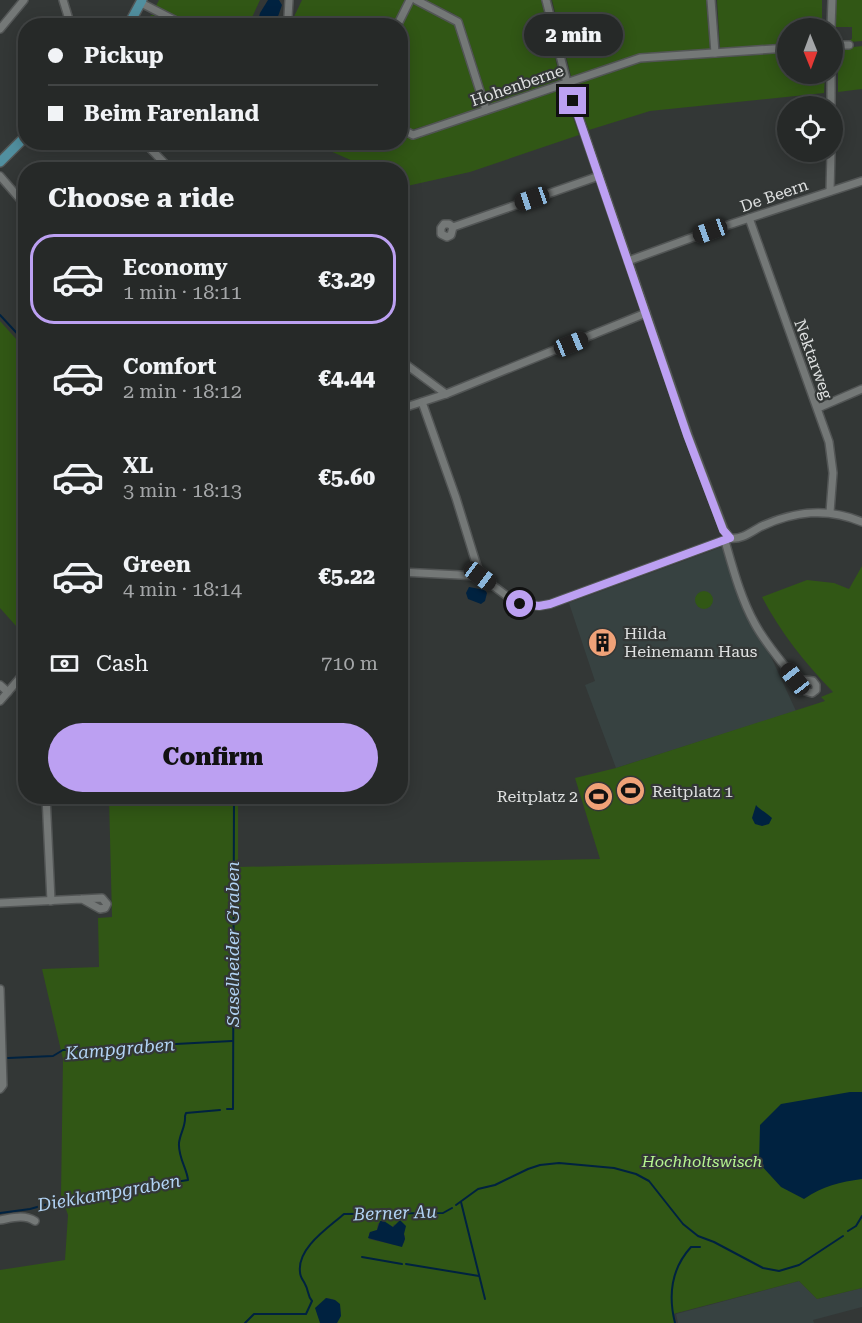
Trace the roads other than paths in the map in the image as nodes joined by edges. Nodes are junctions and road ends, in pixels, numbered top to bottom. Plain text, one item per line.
1 (24, 0) edge
2 (63, 0) edge
3 (289, 0) edge
4 (410, 0) edge
5 (416, 0) edge
6 (546, 0) edge
7 (711, 0) edge
8 (832, 0) edge
9 (142, 2) edge
10 (69, 18) edge
11 (133, 18) edge
12 (171, 18) edge
13 (288, 18) edge
14 (401, 18) edge
15 (831, 18) edge
16 (0, 28) edge
17 (843, 45) edge
18 (849, 45) dead end
19 (777, 49) edge
20 (715, 53) junction
21 (567, 83) junction
22 (486, 110) junction
23 (408, 132) edge
24 (18, 144) edge
25 (150, 150) edge
26 (0, 162) edge
27 (162, 162) edge
28 (831, 162) edge
29 (0, 176) edge
30 (599, 176) junction
31 (862, 181) edge
32 (830, 191) junction
33 (18, 197) edge
34 (749, 218) junction
35 (453, 227) dead end
36 (628, 261) junction
37 (646, 313) junction
38 (408, 366) edge
39 (862, 389) edge
40 (446, 394) junction
41 (422, 402) junction
42 (408, 406) edge
43 (818, 408) junction
44 (830, 512) junction
45 (862, 522) edge
46 (727, 540) junction
47 (408, 572) edge
48 (480, 576) junction
49 (795, 679) dead end
50 (18, 680) edge
51 (0, 685) edge
52 (8, 692) junction
53 (0, 701) edge
54 (46, 804) edge
55 (82, 899) dead end
56 (51, 900) junction
57 (0, 903) edge
58 (0, 989) edge
59 (0, 1089) edge
60 (0, 1220) edge
61 (35, 1221) dead end

1 - 16 street
2 - 10 street
3 - 13 street
4 - 14 street
5 - 22 street
6 - 21 street
7 - 20 street
8 - 15 street
9 - 11 main road
9 - 12 street
17 - 18 street
19 - 20 street, Hohenberne
20 - 21 street, Hohenberne
21 - 22 street, Hohenberne
21 - 30 street
22 - 23 street, Hohenberne
24 - 26 main road
25 - 27 street
28 - 32 street
29 - 33 street
30 - 35 street
30 - 36 street
31 - 32 street, De Beern
32 - 34 street, De Beern
34 - 36 street, De Beern
34 - 43 street, Nektarweg
36 - 37 street
37 - 40 street
37 - 46 street
38 - 40 street
39 - 43 street
40 - 41 street
41 - 42 street
41 - 48 street
43 - 44 street, Nektarweg
44 - 45 street
44 - 46 street
46 - 48 street
46 - 49 street
47 - 48 street
50 - 52 street
51 - 52 street
52 - 53 street
54 - 56 street
55 - 56 street
56 - 57 street
58 - 59 street
60 - 61 street

